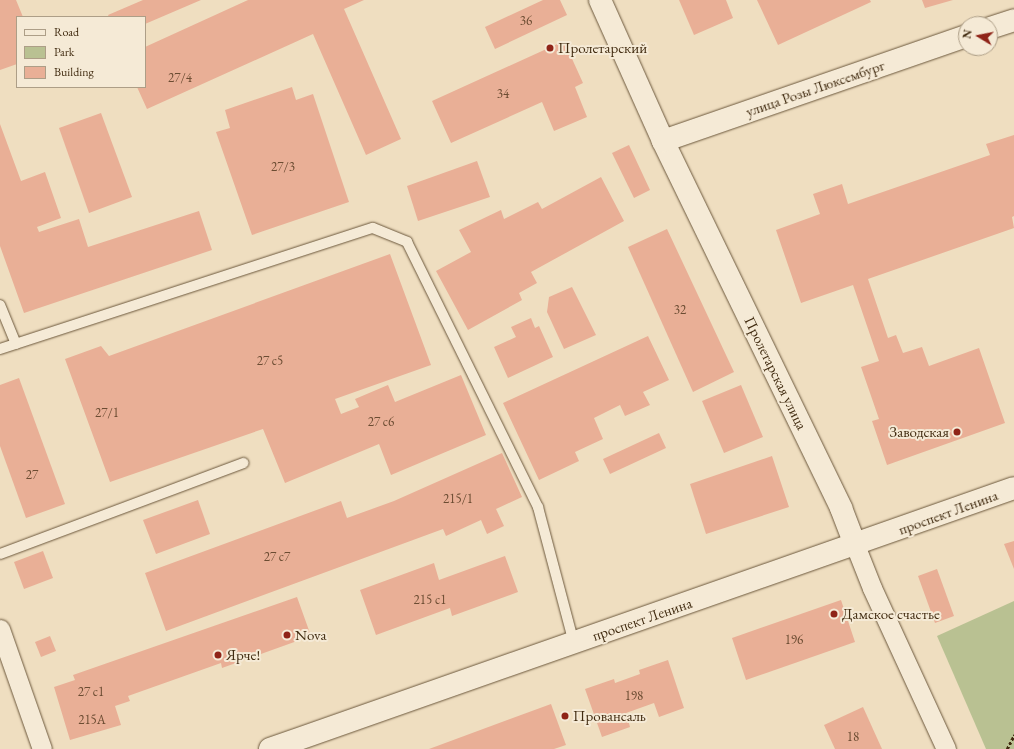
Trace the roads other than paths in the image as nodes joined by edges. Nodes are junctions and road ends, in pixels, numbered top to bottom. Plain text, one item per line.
1 (600, 0) edge
2 (1014, 20) edge
3 (998, 25) edge
4 (958, 39) edge
5 (663, 141) junction
6 (0, 305) edge
7 (16, 344) junction
8 (0, 349) edge
9 (244, 463) dead end
10 (1014, 488) edge
11 (855, 545) junction
12 (0, 554) edge
13 (0, 629) edge
14 (574, 643) junction
15 (42, 749) edge
16 (270, 749) edge
17 (946, 749) edge

1 - 5 street, Пролетарская улица
2 - 3 street
4 - 5 street, улица Розы Люксембург
5 - 11 street, Пролетарская улица
6 - 7 lane
7 - 8 lane
7 - 14 lane
9 - 12 lane
10 - 11 street, проспект Ленина
11 - 14 street, проспект Ленина
11 - 17 street, Пролетарская улица
13 - 15 street
14 - 16 street, проспект Ленина

